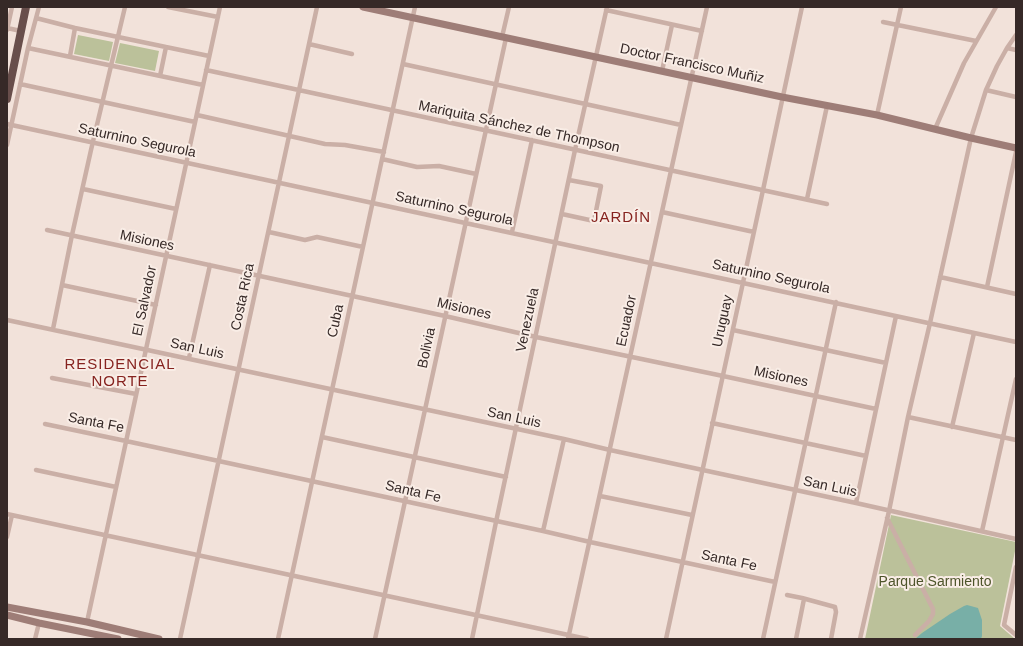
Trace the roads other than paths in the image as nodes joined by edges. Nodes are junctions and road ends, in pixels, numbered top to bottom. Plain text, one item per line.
1 (12, 7) edge
2 (26, 7) edge
3 (39, 7) edge
4 (125, 7) edge
5 (168, 7) edge
6 (220, 7) edge
7 (317, 7) edge
8 (363, 7) edge
9 (415, 7) edge
10 (509, 7) edge
11 (707, 7) edge
12 (802, 7) edge
13 (901, 7) edge
14 (996, 7) edge
15 (607, 8) edge
16 (218, 17) junction
17 (413, 17) junction
18 (36, 18) junction
19 (884, 22) dead end
20 (672, 25) junction
21 (897, 25) junction
22 (75, 28) junction
23 (7, 29) edge
24 (21, 31) junction
25 (702, 31) junction
26 (1016, 34) edge
27 (118, 37) junction
28 (504, 37) junction
29 (976, 41) junction
30 (309, 44) junction
31 (166, 47) junction
32 (28, 48) junction
33 (1007, 48) junction
34 (1016, 50) edge
35 (352, 54) dead end
36 (70, 56) junction
37 (209, 56) junction
38 (596, 57) junction
39 (403, 64) junction
40 (111, 65) junction
41 (206, 70) junction
42 (662, 71) junction
43 (10, 74) edge
44 (160, 76) junction
45 (691, 78) junction
46 (20, 84) junction
47 (203, 85) junction
48 (495, 85) junction
49 (299, 90) junction
50 (986, 90) junction
51 (782, 97) junction
52 (1016, 97) edge
53 (7, 99) edge
54 (103, 102) junction
55 (585, 104) junction
56 (828, 106) junction
57 (393, 110) junction
58 (877, 115) junction
59 (197, 116) junction
60 (195, 122) junction
61 (9, 124) edge
62 (681, 125) junction
63 (935, 129) junction
64 (485, 130) junction
65 (290, 136) junction
66 (971, 138) junction
67 (532, 140) junction
68 (92, 143) junction
69 (7, 145) edge
70 (1016, 148) edge
71 (575, 150) junction
72 (384, 152) junction
73 (1016, 152) edge
74 (382, 159) junction
75 (186, 162) junction
76 (671, 171) junction
77 (476, 174) junction
78 (569, 180) junction
79 (279, 182) junction
80 (83, 189) junction
81 (763, 190) junction
82 (807, 199) junction
83 (373, 203) junction
84 (827, 204) dead end
85 (176, 209) junction
86 (662, 212) junction
87 (562, 214) junction
88 (465, 222) junction
89 (47, 230) dead end
90 (269, 232) junction
91 (512, 232) junction
92 (754, 232) junction
93 (72, 236) junction
94 (556, 242) junction
95 (363, 247) junction
96 (166, 256) junction
97 (651, 262) junction
98 (210, 266) junction
99 (259, 276) junction
100 (940, 277) junction
101 (743, 282) junction
102 (62, 285) junction
103 (987, 287) junction
104 (1016, 294) edge
105 (352, 296) junction
106 (836, 302) junction
107 (156, 305) junction
108 (445, 316) junction
109 (896, 316) junction
110 (7, 320) edge
111 (930, 323) junction
112 (54, 329) junction
113 (733, 330) junction
114 (974, 333) junction
115 (536, 337) junction
116 (1016, 342) edge
117 (146, 349) junction
118 (826, 350) junction
119 (630, 357) junction
120 (189, 358) junction
121 (886, 363) junction
122 (239, 369) junction
123 (723, 376) junction
124 (52, 378) dead end
125 (1016, 379) edge
126 (332, 390) junction
127 (136, 394) junction
128 (816, 396) junction
129 (876, 409) junction
130 (425, 410) junction
131 (908, 417) junction
132 (712, 423) junction
133 (45, 424) dead end
134 (952, 426) junction
135 (516, 430) junction
136 (322, 437) junction
137 (1003, 437) junction
138 (564, 439) junction
139 (1016, 440) edge
140 (126, 441) junction
141 (805, 443) junction
142 (610, 450) junction
143 (866, 456) junction
144 (414, 457) junction
145 (219, 461) junction
146 (36, 470) dead end
147 (702, 470) junction
148 (506, 477) junction
149 (312, 481) junction
150 (116, 487) junction
151 (795, 490) junction
152 (600, 496) junction
153 (405, 501) junction
154 (856, 503) junction
155 (889, 511) junction
156 (692, 514) junction
157 (9, 515) edge
158 (887, 518) junction
159 (496, 522) junction
160 (542, 531) junction
161 (982, 531) junction
162 (106, 536) junction
163 (7, 538) edge
164 (1016, 539) edge
165 (590, 542) junction
166 (198, 555) junction
167 (682, 562) junction
168 (1016, 567) edge
169 (291, 576) junction
170 (775, 582) junction
171 (384, 595) junction
172 (787, 595) dead end
173 (804, 599) junction
174 (7, 607) edge
175 (7, 615) edge
176 (477, 616) junction
177 (87, 622) junction
178 (39, 623) junction
179 (83, 631) junction
180 (915, 635) dead end
181 (1016, 635) edge
182 (569, 637) edge
183 (35, 639) edge
184 (82, 639) edge
185 (118, 639) edge
186 (159, 639) edge
187 (180, 639) edge
188 (278, 639) edge
189 (375, 639) edge
190 (472, 639) edge
191 (587, 639) edge
192 (666, 639) edge
193 (763, 639) edge
194 (796, 639) edge
195 (831, 639) edge
196 (860, 639) edge

1 - 23 street
2 - 24 highway
3 - 18 street
4 - 27 street
5 - 16 street
6 - 16 street, El Salvador
7 - 30 street, Costa Rica
8 - 17 main road, Doctor Francisco Muñiz
9 - 17 street, Cuba
10 - 28 street, Bolivia
11 - 25 street, Ecuador
12 - 51 street, Uruguay
13 - 21 street
14 - 29 street
15 - 20 street
15 - 38 street, Venezuela
16 - 37 street, El Salvador
17 - 28 main road, Doctor Francisco Muñiz
17 - 39 street, Cuba
18 - 22 street
18 - 32 street
19 - 21 street
20 - 25 street
20 - 42 street
21 - 29 street
21 - 58 street
22 - 27 street
22 - 36 street
23 - 24 street
24 - 43 highway
25 - 45 street, Ecuador
26 - 33 street
27 - 31 street
27 - 40 street
28 - 38 main road, Doctor Francisco Muñiz
28 - 48 street, Bolivia
29 - 63 street
30 - 35 street
30 - 49 street, Costa Rica
31 - 37 street
31 - 44 street
32 - 36 street
32 - 46 street
33 - 34 street
33 - 50 street
36 - 40 street
37 - 41 street, El Salvador
38 - 42 main road, Doctor Francisco Muñiz
38 - 55 street, Venezuela
39 - 48 street
39 - 57 street, Cuba
40 - 44 street
40 - 54 street
41 - 47 street, El Salvador
41 - 49 street, Mariquita Sánchez de Thompson
42 - 45 main road, Doctor Francisco Muñiz
43 - 53 highway
44 - 47 street
45 - 51 main road, Doctor Francisco Muñiz
45 - 62 street, Ecuador
46 - 54 street
46 - 61 street
47 - 59 street, El Salvador
48 - 55 street
48 - 64 street, Bolivia
49 - 57 street, Mariquita Sánchez de Thompson
49 - 65 street, Costa Rica
50 - 52 street
50 - 66 street
51 - 56 main road, Doctor Francisco Muñiz
51 - 81 street, Uruguay
54 - 60 street
54 - 68 street
55 - 62 street
55 - 71 street, Venezuela
56 - 58 main road, Doctor Francisco Muñiz
56 - 82 street
57 - 64 street, Mariquita Sánchez de Thompson
57 - 72 street, Cuba
58 - 63 main road, Doctor Francisco Muñiz
59 - 60 street, El Salvador
59 - 65 street
60 - 75 street, El Salvador
61 - 68 street, Saturnino Segurola
61 - 69 street
62 - 76 street, Ecuador
63 - 66 main road, Doctor Francisco Muñiz
64 - 67 street, Mariquita Sánchez de Thompson
64 - 77 street, Bolivia
65 - 72 street
65 - 79 street, Costa Rica
66 - 70 main road, Doctor Francisco Muñiz
66 - 100 street
67 - 71 street, Mariquita Sánchez de Thompson
67 - 91 street
68 - 75 street, Saturnino Segurola
68 - 80 street
71 - 76 street, Mariquita Sánchez de Thompson
71 - 78 street, Venezuela
72 - 74 street, Cuba
73 - 103 street
74 - 77 street
74 - 83 street, Cuba
75 - 79 street, Saturnino Segurola
75 - 85 street, El Salvador
76 - 81 street, Mariquita Sánchez de Thompson
76 - 86 street, Ecuador
77 - 88 street, Bolivia
78 - 87 street, Venezuela
78 - 87 street
79 - 83 street, Saturnino Segurola
79 - 90 street, Costa Rica
80 - 85 street
80 - 93 street
81 - 82 street, Mariquita Sánchez de Thompson
81 - 92 street, Uruguay
82 - 84 street, Mariquita Sánchez de Thompson
83 - 88 street, Saturnino Segurola
83 - 95 street, Cuba
85 - 96 street, El Salvador
86 - 92 street
86 - 97 street, Ecuador
87 - 94 street, Venezuela
88 - 91 street, Saturnino Segurola
88 - 108 street, Bolivia
89 - 93 street, Misiones
90 - 95 street
90 - 99 street, Costa Rica
91 - 94 street, Saturnino Segurola
92 - 101 street, Uruguay
93 - 96 street, Misiones
93 - 102 street
94 - 97 street, Saturnino Segurola
94 - 115 street, Venezuela
95 - 105 street, Cuba
96 - 98 street, Misiones
96 - 107 street, El Salvador
97 - 101 street, Saturnino Segurola
97 - 119 street, Ecuador
98 - 99 street, Misiones
98 - 120 street
99 - 105 street, Misiones
99 - 122 street, Costa Rica
100 - 103 street
100 - 111 street
101 - 106 street, Saturnino Segurola
101 - 113 street, Uruguay
102 - 107 street
102 - 112 street
103 - 104 street
105 - 108 street, Misiones
105 - 126 street, Cuba
106 - 109 street, Saturnino Segurola
106 - 118 street
107 - 117 street, El Salvador
108 - 115 street, Misiones
108 - 130 street, Bolivia
109 - 111 street, Saturnino Segurola
109 - 121 street
110 - 112 street, San Luis
111 - 114 street, Saturnino Segurola
111 - 131 street
112 - 117 street, San Luis
113 - 118 street
113 - 123 street, Uruguay
114 - 116 street, Saturnino Segurola
114 - 134 street
115 - 119 street, Misiones
115 - 135 street, Venezuela
117 - 120 street, San Luis
117 - 127 street, El Salvador
118 - 121 street
118 - 128 street
119 - 123 street, Misiones
119 - 142 street, Ecuador
120 - 122 street, San Luis
121 - 129 street
122 - 126 street, San Luis
122 - 145 street, Costa Rica
123 - 128 street, Misiones
123 - 132 street, Uruguay
124 - 127 street
125 - 137 street
126 - 130 street, San Luis
126 - 136 street, Cuba
127 - 140 street, El Salvador
128 - 129 street, Misiones
128 - 141 street
129 - 143 street
130 - 135 street, San Luis
130 - 144 street, Bolivia
131 - 134 street
131 - 155 street
132 - 141 street
132 - 147 street, Uruguay
133 - 140 street, Santa Fe
134 - 137 street
135 - 138 street, San Luis
135 - 148 street, Venezuela
136 - 144 street
136 - 149 street, Cuba
137 - 139 street
137 - 161 street
138 - 142 street, San Luis
138 - 160 street
140 - 145 street, Santa Fe
140 - 150 street, El Salvador
141 - 143 street
141 - 151 street
142 - 147 street, San Luis
142 - 152 street, Ecuador
143 - 154 street
144 - 148 street
144 - 153 street, Bolivia
145 - 149 street, Santa Fe
145 - 166 street, Costa Rica
146 - 150 street
147 - 151 street, San Luis
147 - 156 street, Uruguay
148 - 159 street, Venezuela
149 - 153 street, Santa Fe
149 - 169 street, Cuba
150 - 162 street, El Salvador
151 - 154 street, San Luis
151 - 170 street
152 - 156 street
152 - 165 street, Ecuador
153 - 159 street, Santa Fe
153 - 171 street, Bolivia
154 - 155 street, San Luis
155 - 158 street
155 - 161 street, San Luis
156 - 167 street, Uruguay
157 - 162 street
157 - 163 street
158 - 180 street
158 - 196 street
159 - 160 street, Santa Fe
159 - 176 street, Venezuela
160 - 165 street, Santa Fe
161 - 164 street, San Luis
162 - 166 street
162 - 177 street, El Salvador
165 - 167 street, Santa Fe
165 - 182 street, Ecuador
166 - 169 street
166 - 187 street, Costa Rica
167 - 170 street, Santa Fe
167 - 192 street, Uruguay
168 - 181 street
169 - 171 street
169 - 188 street, Cuba
170 - 193 street
171 - 176 street
171 - 189 street, Bolivia
172 - 173 street
173 - 194 street
173 - 195 street
174 - 177 main road
175 - 178 main road
176 - 182 street
176 - 190 street, Venezuela
177 - 186 main road
178 - 179 main road
178 - 183 street
179 - 184 street
179 - 185 main road
182 - 191 street

